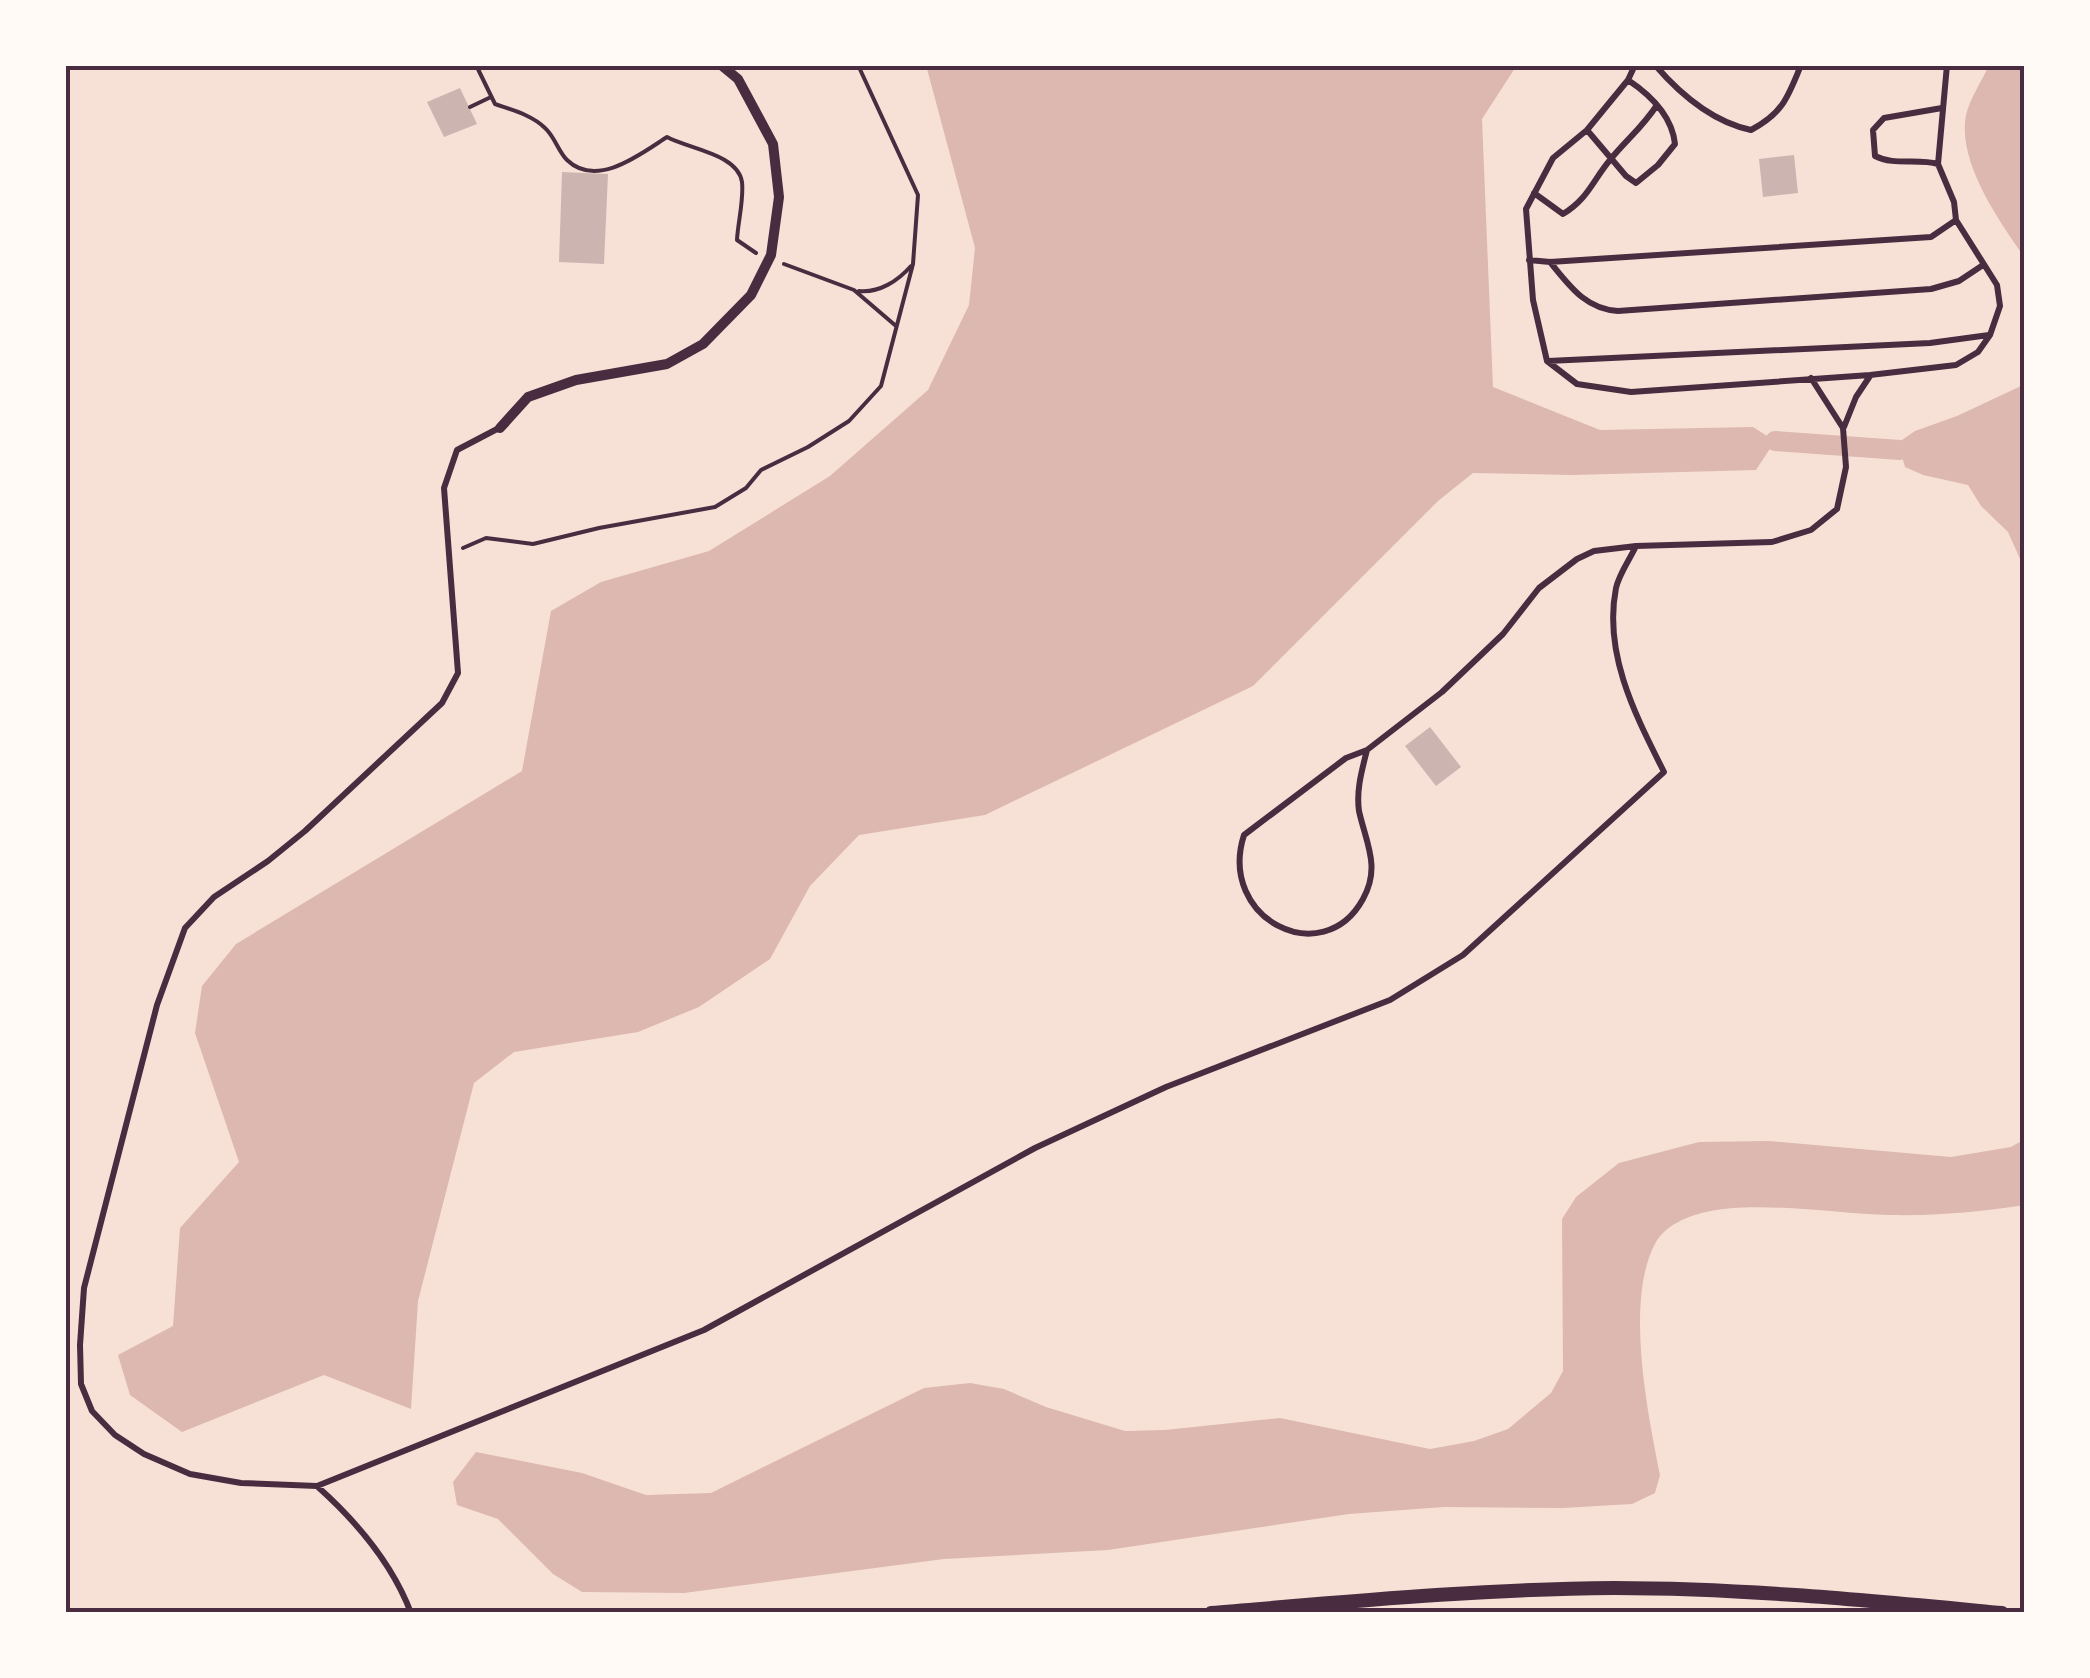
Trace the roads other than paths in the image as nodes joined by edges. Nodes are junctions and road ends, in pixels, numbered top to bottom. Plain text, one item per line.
1 (722, 65) edge
2 (1635, 65) edge
3 (1655, 65) edge
4 (1801, 65) edge
5 (1947, 65) edge
6 (1628, 80) junction
7 (1657, 106) junction
8 (1942, 108) junction
9 (1587, 130) junction
10 (1611, 158) junction
11 (1938, 164) junction
12 (1534, 193) junction
13 (1956, 220) junction
14 (1529, 260) junction
15 (1550, 262) junction
16 (1983, 264) junction
17 (1990, 335) junction
18 (1547, 362) junction
19 (1870, 375) junction
20 (1811, 378) junction
21 (500, 428) joint
22 (1843, 429) junction
23 (1636, 546) junction
24 (1367, 750) junction
25 (317, 1486) junction
26 (410, 1613) edge
27 (1211, 1613) edge
28 (2002, 1613) edge

1 - 21 street
2 - 6 lane
3 - 4 lane
5 - 8 lane
6 - 7 lane
6 - 9 lane
7 - 10 lane
7 - 10 lane
8 - 11 lane
8 - 11 lane
9 - 10 lane
9 - 12 lane
10 - 12 lane
11 - 13 lane
12 - 14 lane
13 - 15 lane
13 - 16 lane
14 - 15 lane
14 - 18 lane
15 - 16 lane
16 - 17 lane
17 - 18 lane
17 - 19 lane
18 - 20 lane
19 - 20 lane
19 - 22 lane
20 - 22 lane
21 - 25 lane
22 - 23 lane
23 - 24 lane
23 - 25 lane
24 - 24 lane
25 - 26 lane
27 - 28 street

